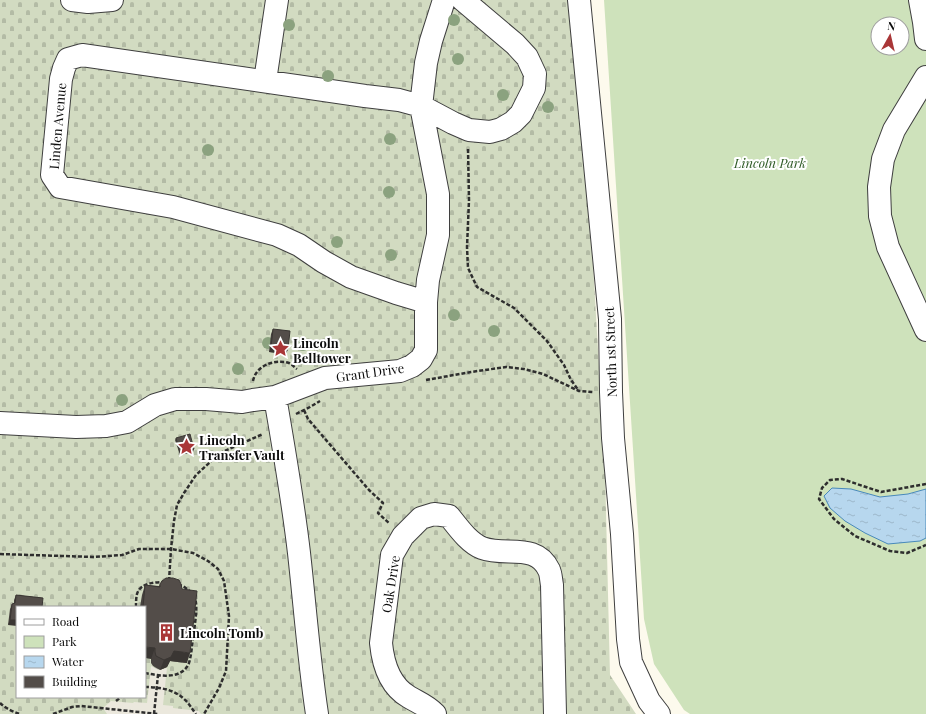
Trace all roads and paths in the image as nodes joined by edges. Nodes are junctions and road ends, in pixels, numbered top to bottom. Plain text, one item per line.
1 (72, 0) edge
2 (112, 0) edge
3 (277, 0) edge
4 (444, 0) edge
5 (463, 0) edge
6 (579, 0) edge
7 (920, 0) edge
8 (926, 39) edge
9 (926, 77) edge
10 (265, 81) junction
11 (421, 106) junction
12 (469, 130) junction
13 (426, 302) junction
14 (926, 330) edge
15 (421, 381) dead end
16 (579, 391) junction
17 (316, 392) junction
18 (597, 392) dead end
19 (275, 397) junction
20 (253, 400) junction
21 (304, 410) junction
22 (294, 415) dead end
23 (0, 423) edge
24 (259, 435) dead end
25 (926, 484) edge
26 (393, 527) dead end
27 (926, 545) edge
28 (171, 549) junction
29 (0, 554) edge
30 (176, 584) edge
31 (136, 606) edge
32 (146, 673) edge
33 (158, 675) junction
34 (146, 687) edge
35 (156, 688) junction
36 (119, 698) edge
37 (116, 701) dead end
38 (0, 703) edge
39 (654, 708) edge
40 (20, 714) edge
41 (53, 714) edge
42 (154, 714) edge
43 (158, 714) edge
44 (196, 714) edge
45 (204, 714) edge
46 (317, 714) edge
47 (435, 714) edge
48 (555, 714) edge

1 - 2 street
3 - 10 street
4 - 11 street, Grant Drive
5 - 12 street, Linden Avenue
6 - 39 street, North 1st Street
7 - 8 street
9 - 14 street
10 - 11 street, Linden Avenue
10 - 13 street, Linden Avenue
11 - 12 street, Linden Avenue
11 - 13 street, Grant Drive
12 - 16 path
13 - 17 street, Grant Drive
15 - 16 path
16 - 18 path
17 - 19 street, Grant Drive
17 - 20 path
17 - 21 path
19 - 20 street, Grant Drive
19 - 46 street
20 - 23 street, Grant Drive
21 - 22 path
21 - 26 path
24 - 28 path
25 - 27 path
28 - 29 path
28 - 31 path
28 - 45 path
30 - 33 path
32 - 33 path
33 - 35 path
34 - 35 path
35 - 42 path
35 - 44 path
36 - 37 path
38 - 40 path
41 - 42 path
42 - 43 path
47 - 48 street, Oak Drive

